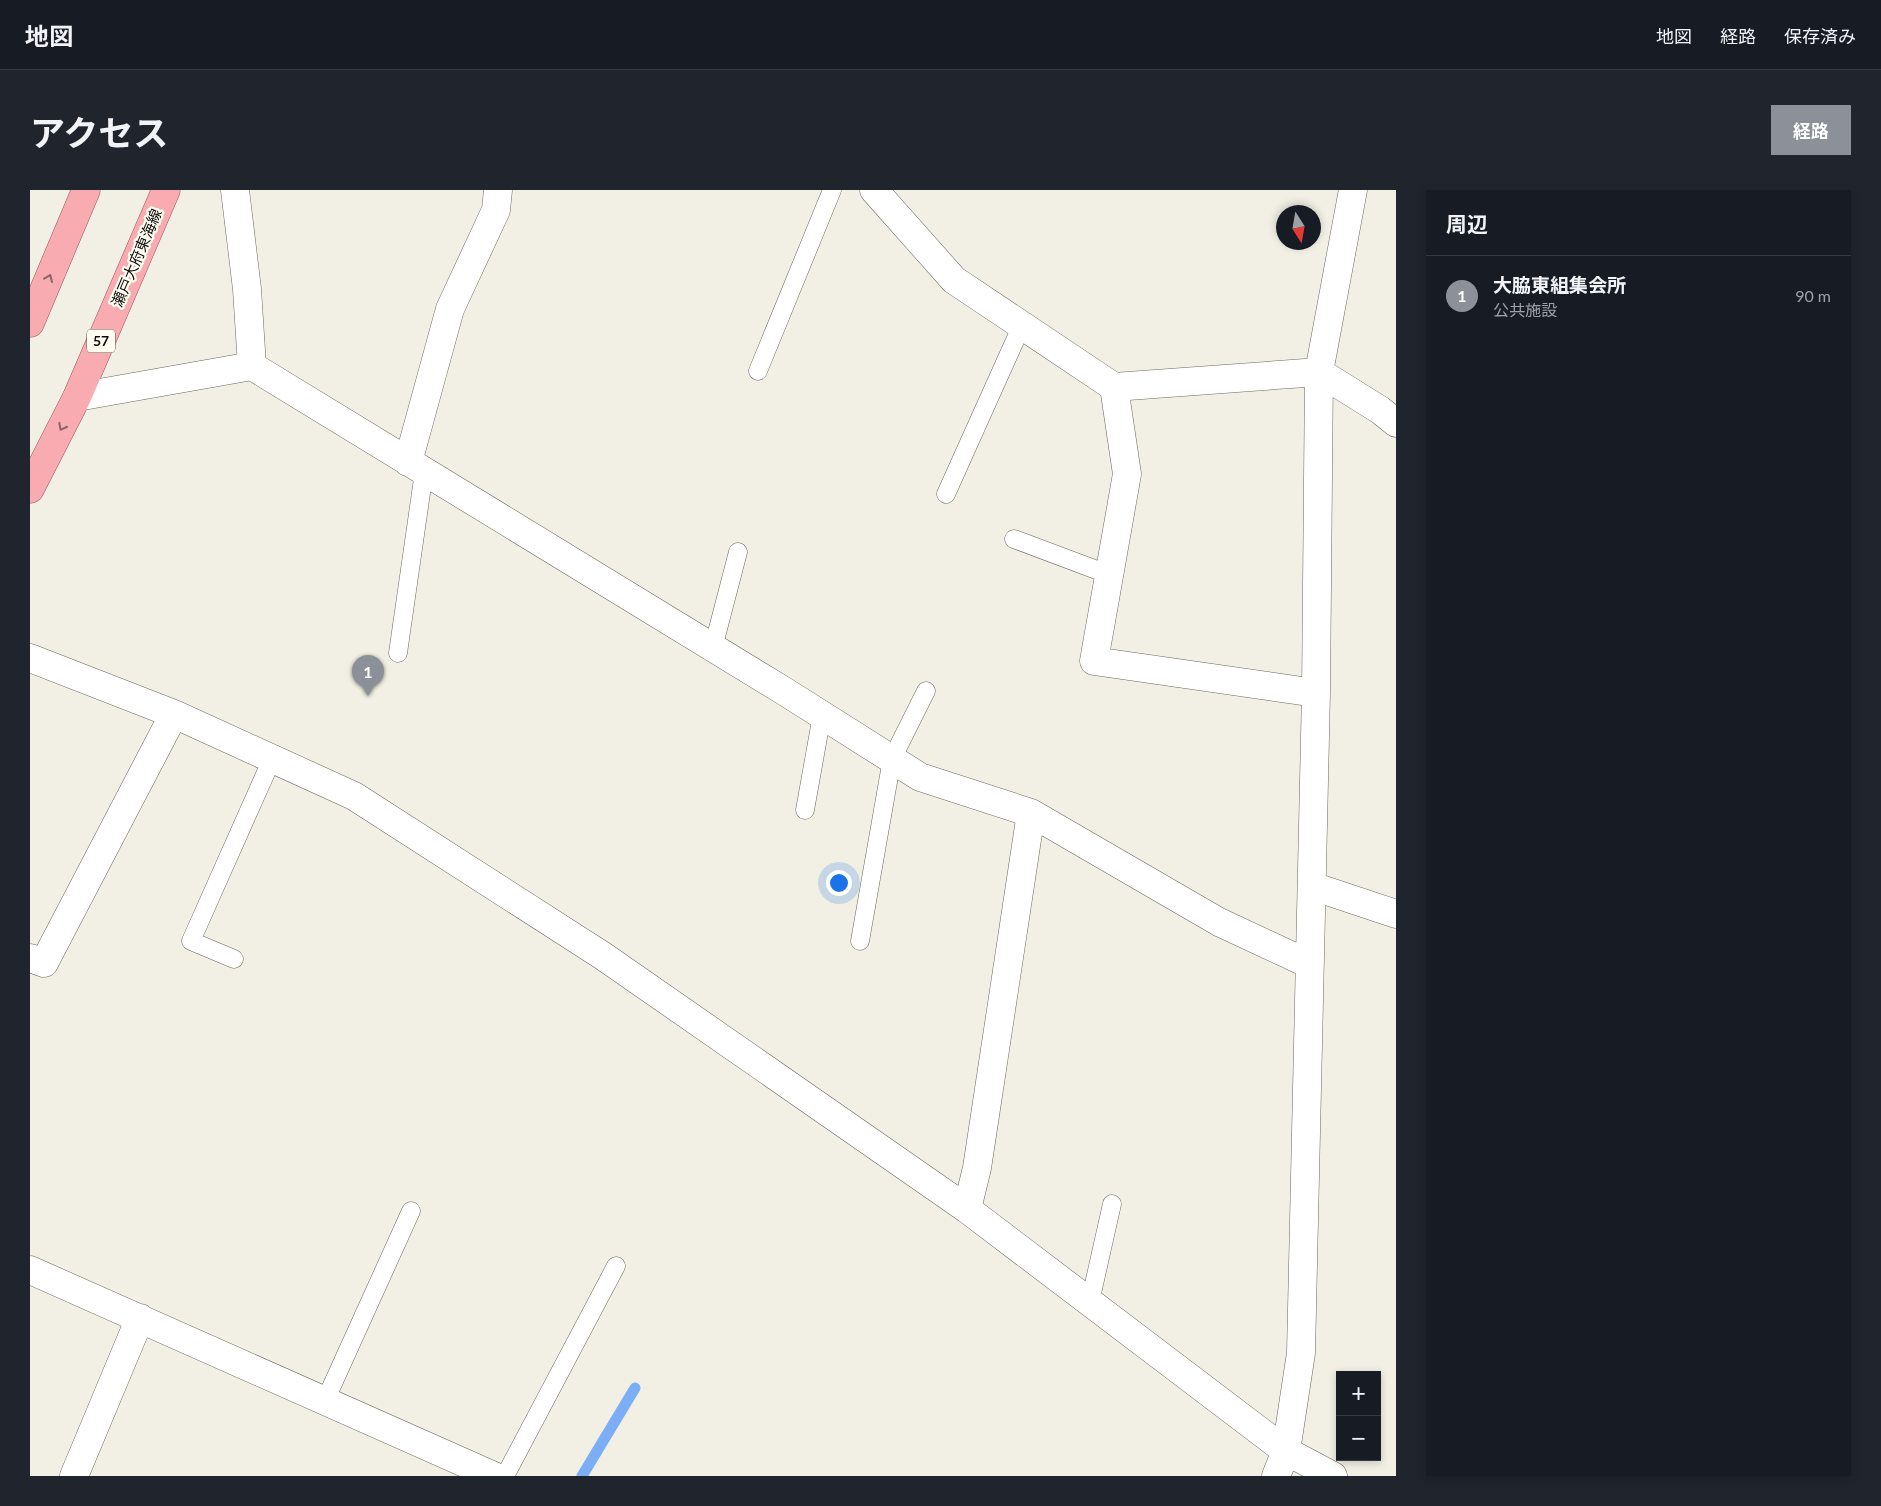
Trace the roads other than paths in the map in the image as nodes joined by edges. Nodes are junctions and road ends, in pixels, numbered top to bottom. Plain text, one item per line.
1 (86, 190) edge
2 (166, 190) edge
3 (235, 190) edge
4 (498, 190) edge
5 (832, 190) edge
6 (874, 190) edge
7 (1353, 190) edge
8 (30, 323) edge
9 (1022, 326) junction
10 (252, 366) junction
11 (758, 371) dead end
12 (1319, 372) junction
13 (1114, 387) junction
14 (77, 397) junction
15 (1396, 423) edge
16 (416, 467) junction
17 (30, 489) edge
18 (946, 494) dead end
19 (1014, 539) dead end
20 (738, 552) dead end
21 (1110, 575) junction
22 (713, 648) junction
23 (398, 653) dead end
24 (30, 658) edge
25 (926, 691) dead end
26 (1316, 693) junction
27 (174, 714) junction
28 (822, 715) junction
29 (272, 759) junction
30 (892, 759) junction
31 (805, 810) dead end
32 (1031, 813) junction
33 (1312, 886) junction
34 (1396, 914) edge
35 (860, 941) dead end
36 (30, 958) edge
37 (234, 960) dead end
38 (1309, 964) junction
39 (1112, 1204) dead end
40 (967, 1209) junction
41 (411, 1211) dead end
42 (616, 1266) dead end
43 (30, 1270) edge
44 (1090, 1302) junction
45 (140, 1318) junction
46 (325, 1401) junction
47 (1286, 1451) junction
48 (74, 1476) edge
49 (494, 1476) edge
50 (506, 1476) edge
51 (1276, 1476) edge
52 (1333, 1476) edge

8 -> 1 main road
2 - 14 main road, 瀬戸大府東海線 / 57
3 - 10 street
4 - 16 street
5 - 11 lane
6 - 9 street
7 - 12 street
9 - 13 street
9 - 18 lane
10 - 14 street
10 - 16 street
12 - 13 street
12 - 15 street
12 - 26 street
13 - 21 street
14 -> 17 main road, 瀬戸大府東海線 / 57
16 - 22 street
16 - 23 lane
19 - 21 lane
20 - 22 lane
21 - 26 street
22 - 28 street
24 - 27 street
25 - 30 lane
26 - 33 street
27 - 29 street
27 - 36 street
28 - 30 street
28 - 31 lane
29 - 37 lane
29 - 40 street
30 - 32 street
30 - 35 lane
32 - 38 street
32 - 40 street
33 - 34 street
33 - 38 street
38 - 47 street
39 - 44 lane
40 - 44 street
41 - 46 lane
42 - 50 lane
43 - 45 street
44 - 47 street
45 - 46 street
45 - 48 street
46 - 49 street
47 - 51 street
47 - 52 street

